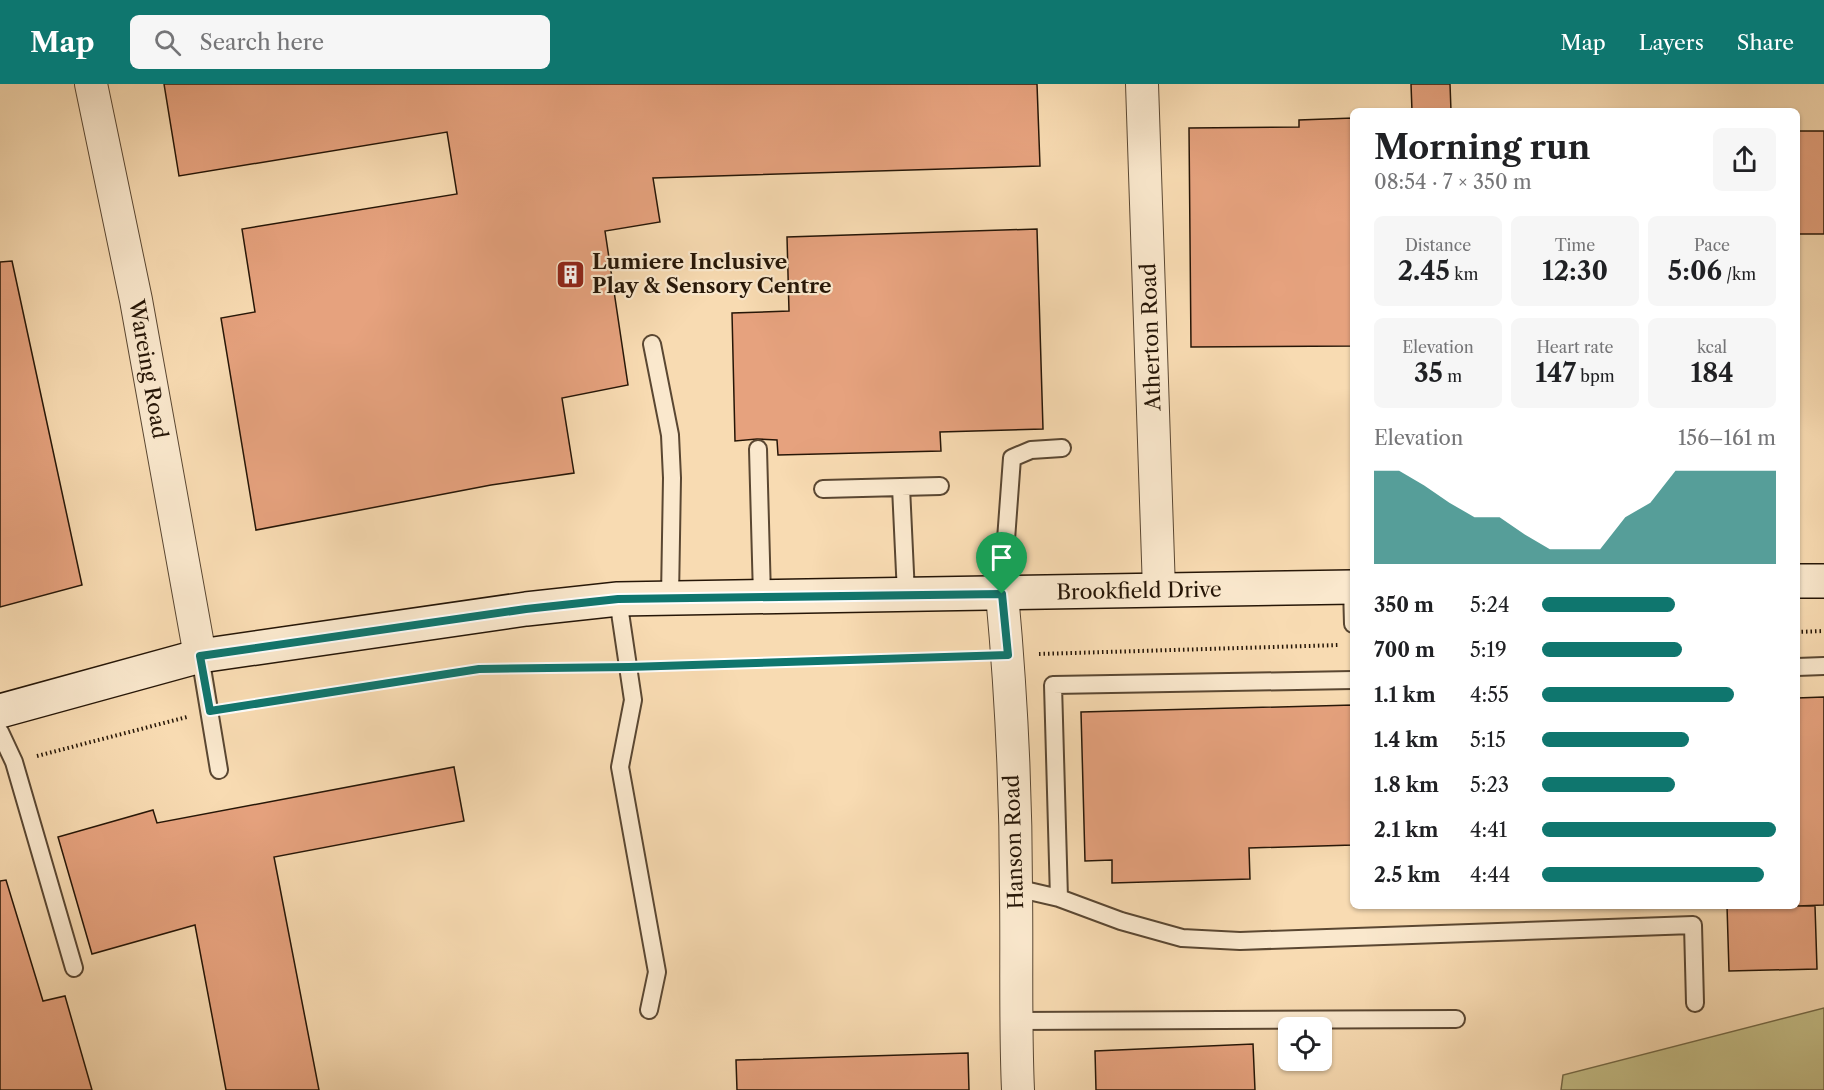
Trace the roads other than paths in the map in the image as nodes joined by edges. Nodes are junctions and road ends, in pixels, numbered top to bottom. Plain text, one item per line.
1 (91, 84) edge
2 (1142, 84) edge
3 (652, 344) dead end
4 (1062, 448) dead end
5 (758, 449) dead end
6 (940, 486) dead end
7 (901, 487) junction
8 (823, 489) dead end
9 (1800, 581) edge
10 (1824, 581) edge
11 (1350, 587) edge
12 (1159, 590) junction
13 (906, 594) junction
14 (1002, 594) junction
15 (762, 596) junction
16 (670, 597) junction
17 (618, 599) junction
18 (200, 656) junction
19 (1824, 666) edge
20 (1800, 667) edge
21 (1350, 680) edge
22 (0, 711) edge
23 (0, 732) edge
24 (219, 770) dead end
25 (1016, 888) junction
26 (1059, 898) junction
27 (74, 968) dead end
28 (1695, 1002) dead end
29 (649, 1010) dead end
30 (1456, 1018) dead end
31 (1015, 1021) junction
32 (1018, 1090) edge

1 - 18 street, Wareing Road
2 - 12 street, Atherton Road
3 - 16 lane
4 - 14 lane
5 - 15 lane
6 - 7 lane
7 - 8 lane
7 - 13 lane
9 - 10 street
11 - 12 street, Brookfield Drive
12 - 14 street, Brookfield Drive
13 - 14 street, Brookfield Drive
13 - 15 street, Brookfield Drive
14 - 25 street, Hanson Road
15 - 16 street, Brookfield Drive
16 - 17 street, Brookfield Drive
17 - 18 street, Brookfield Drive
17 - 29 lane
18 - 22 street, Brookfield Drive
18 - 24 lane
19 - 20 lane
21 - 26 lane
23 - 27 lane
25 - 26 lane
25 - 31 street, Hanson Road
26 - 28 lane
30 - 31 lane
31 - 32 street, Hanson Road

